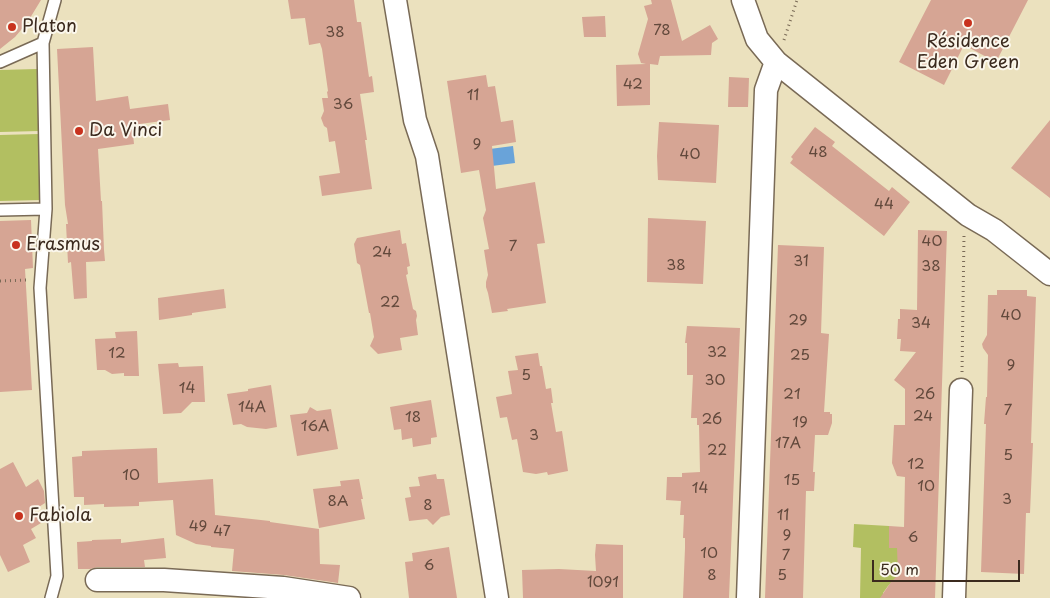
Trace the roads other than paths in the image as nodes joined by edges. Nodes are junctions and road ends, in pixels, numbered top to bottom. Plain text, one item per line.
1 (55, 0) edge
2 (395, 0) edge
3 (743, 0) edge
4 (43, 43) junction
5 (0, 62) edge
6 (776, 62) junction
7 (0, 210) edge
8 (46, 210) junction
9 (1050, 274) edge
10 (961, 390) road end
11 (97, 580) dead end
12 (51, 598) edge
13 (349, 598) edge
14 (497, 598) edge
15 (748, 598) edge
16 (954, 598) edge

1 - 4 lane
2 - 14 street
3 - 6 street
4 - 5 lane
4 - 8 lane
6 - 9 street
6 - 15 street
7 - 8 lane
8 - 12 lane
10 - 16 street
11 - 13 street

